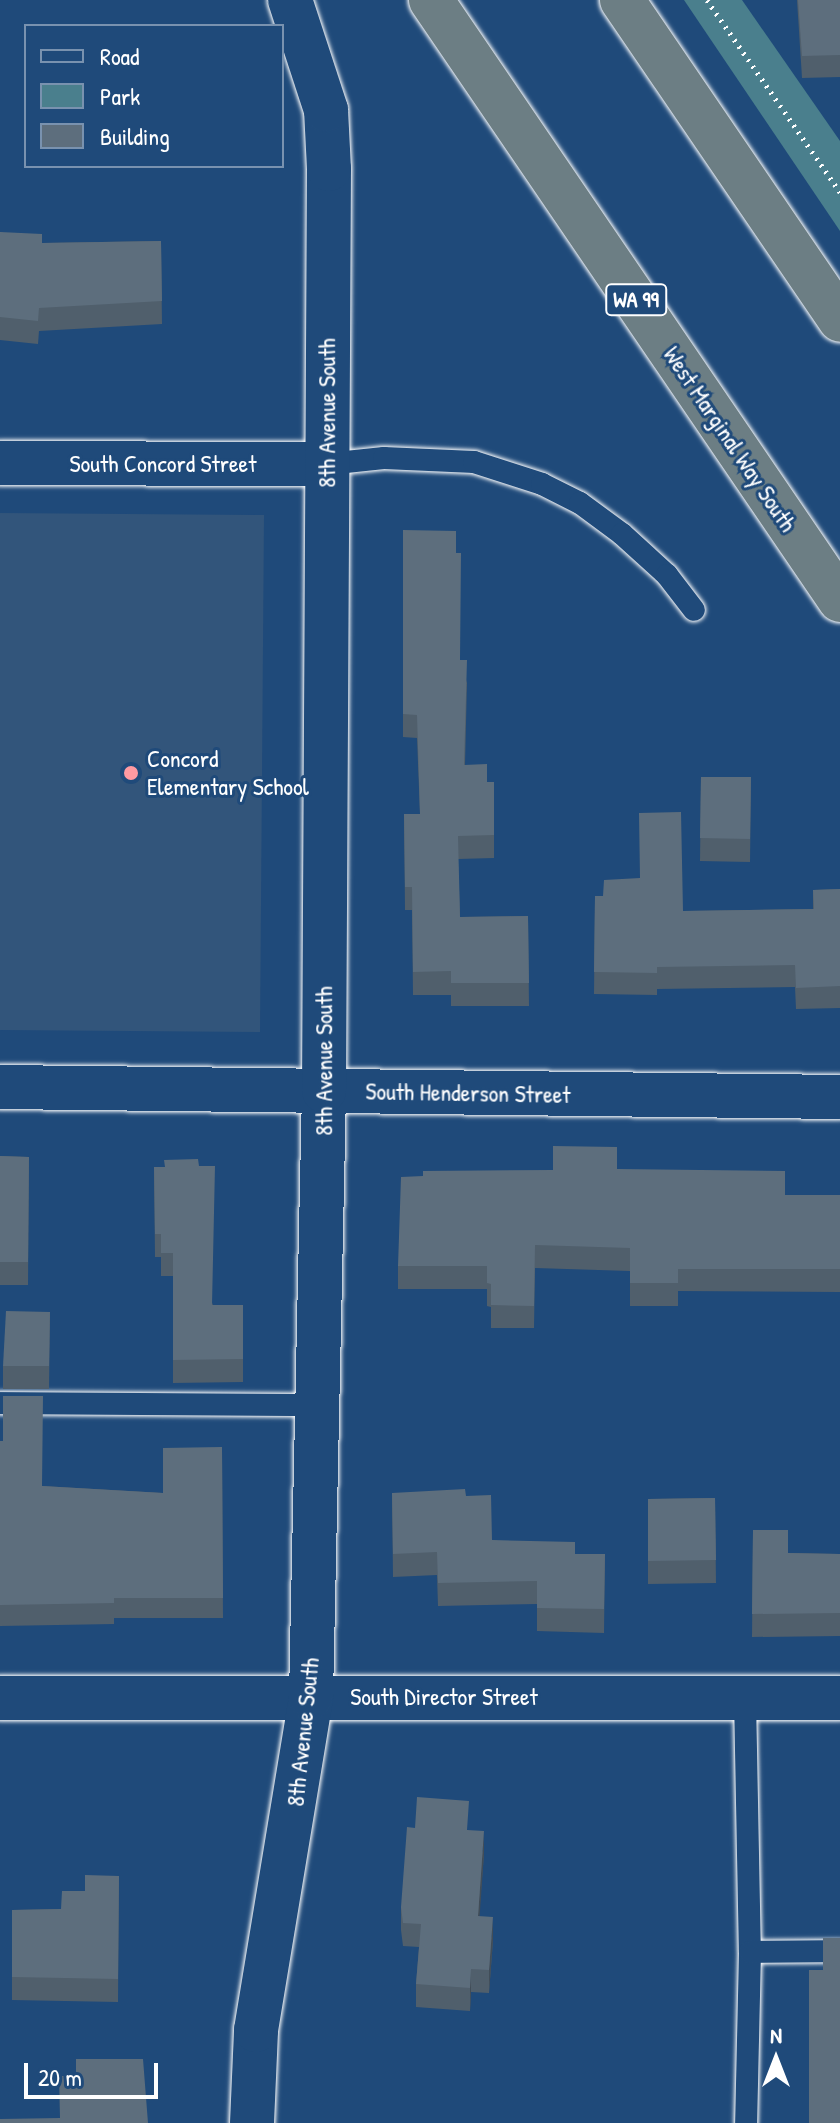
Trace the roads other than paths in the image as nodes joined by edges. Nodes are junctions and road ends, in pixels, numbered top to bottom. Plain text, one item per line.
1 (290, 0) edge
2 (431, 0) edge
3 (622, 0) edge
4 (840, 320) edge
5 (0, 463) edge
6 (327, 464) junction
7 (840, 600) edge
8 (694, 610) dead end
9 (0, 1087) edge
10 (324, 1091) junction
11 (840, 1097) edge
12 (0, 1403) edge
13 (318, 1405) junction
14 (311, 1697) junction
15 (0, 1698) edge
16 (745, 1698) junction
17 (840, 1698) edge
18 (840, 1951) edge
19 (750, 1952) junction
20 (252, 2123) edge
21 (746, 2123) edge

1 - 6 street, 8th Avenue South
2 - 7 highway, West Marginal Way South / WA 99
3 - 4 highway
5 - 6 street, South Concord Street
6 - 8 lane
6 - 10 street, 8th Avenue South
9 - 10 street, South Henderson Street
10 - 11 street, South Henderson Street
10 - 13 street, 8th Avenue South
12 - 13 lane
13 - 14 street, 8th Avenue South
14 - 15 street, South Director Street
14 - 16 street, South Director Street
14 - 20 street, 8th Avenue South
16 - 17 street, South Director Street
16 - 19 lane
18 - 19 lane
19 - 21 lane

